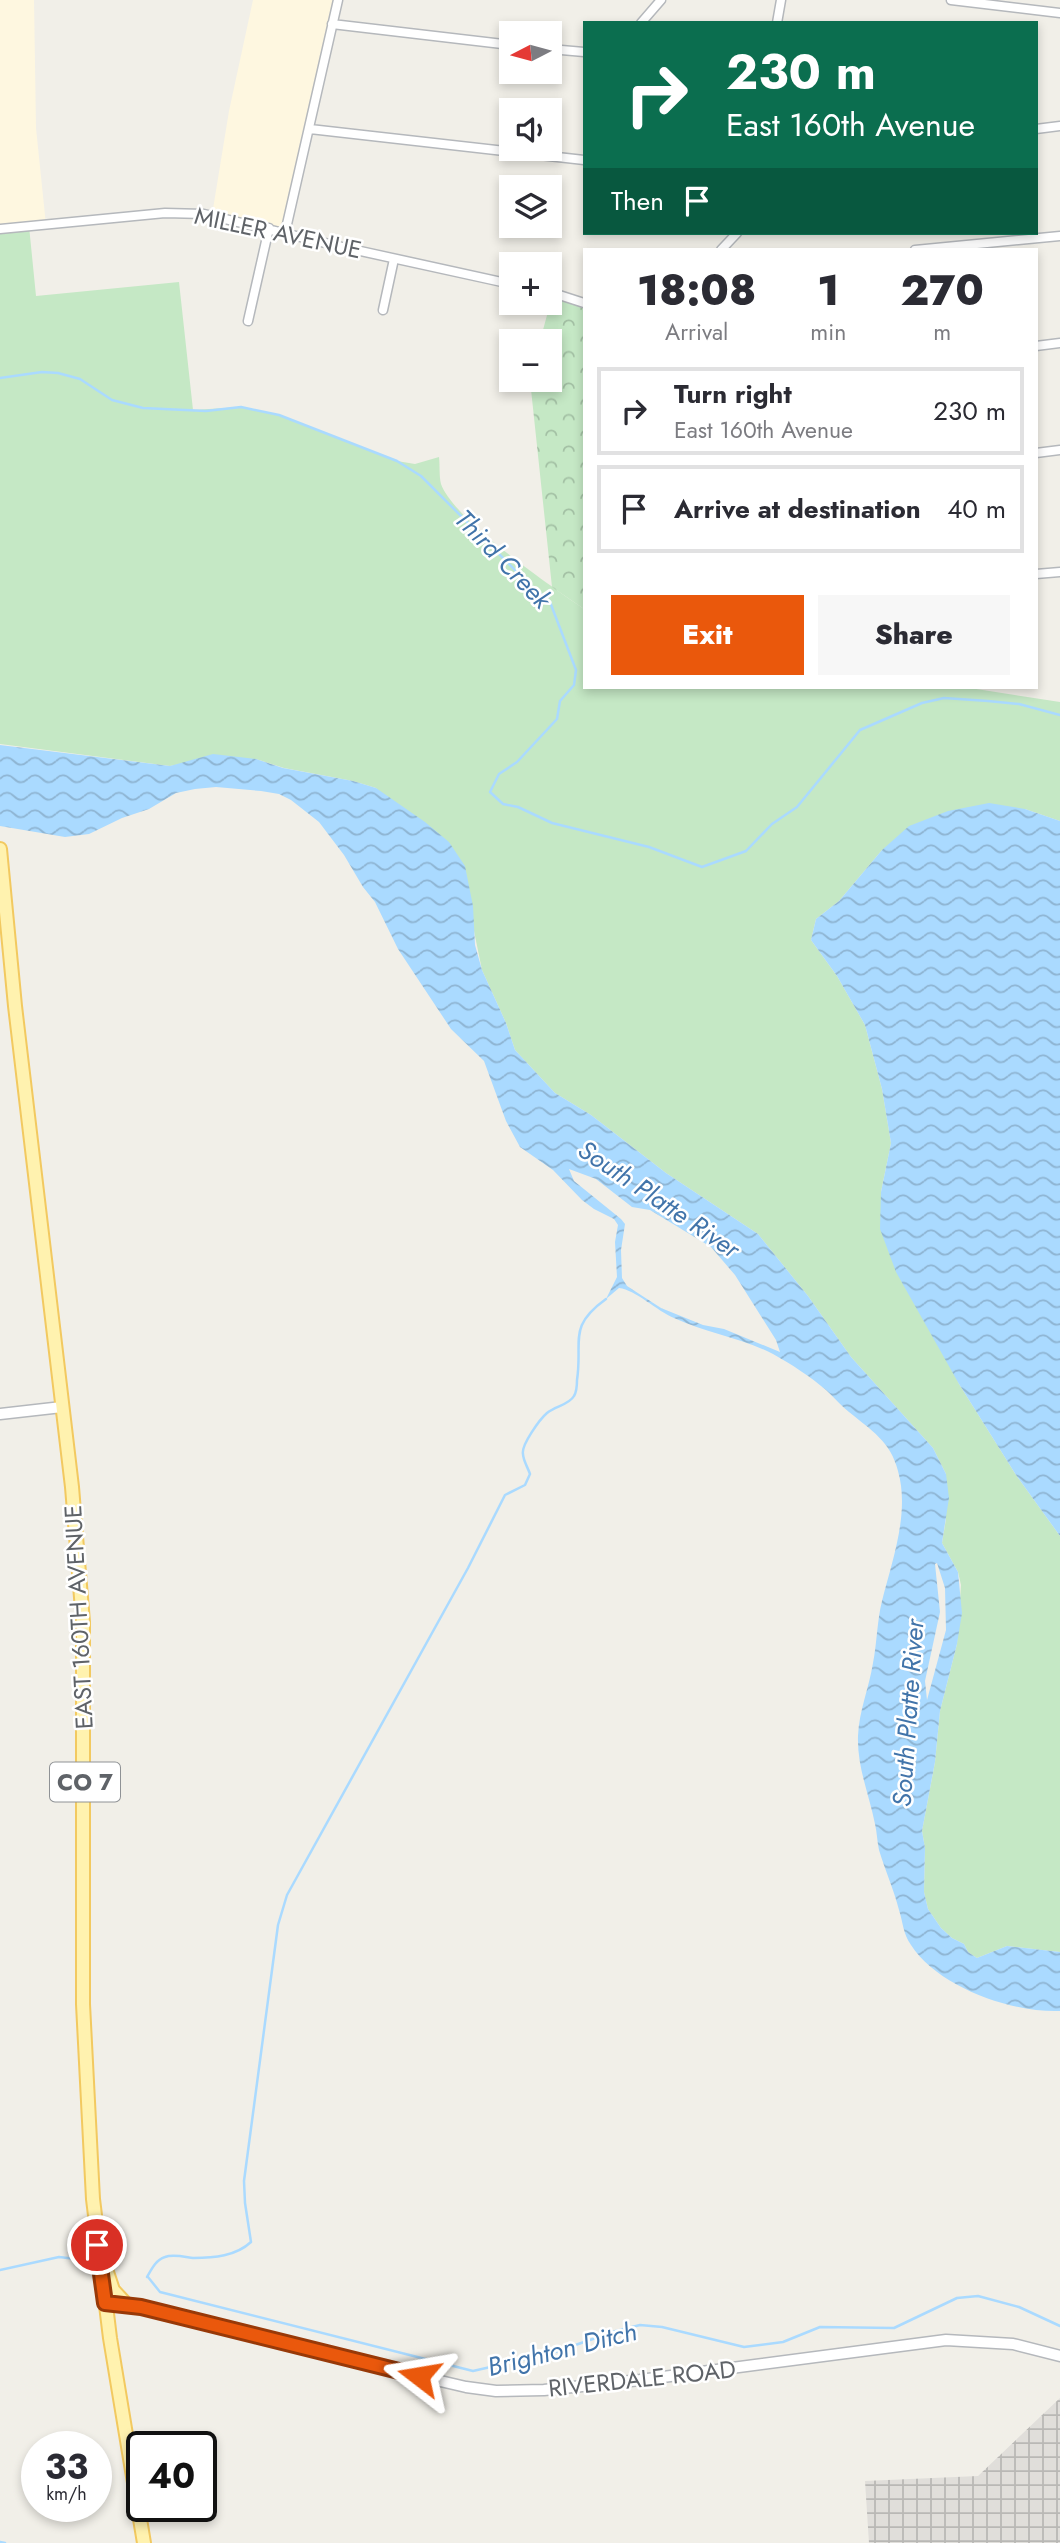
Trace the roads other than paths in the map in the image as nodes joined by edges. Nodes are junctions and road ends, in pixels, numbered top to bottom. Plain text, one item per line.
1 (338, 0) edge
2 (661, 0) edge
3 (781, 0) edge
4 (951, 0) edge
5 (1060, 13) edge
6 (643, 21) edge
7 (776, 21) edge
8 (332, 24) junction
9 (499, 44) edge
10 (562, 50) edge
11 (583, 52) edge
12 (1060, 127) edge
13 (310, 129) junction
14 (1038, 130) edge
15 (583, 160) edge
16 (269, 228) junction
17 (0, 229) edge
18 (285, 233) junction
19 (735, 235) edge
20 (1060, 236) edge
21 (723, 248) edge
22 (936, 248) edge
23 (394, 258) junction
24 (499, 281) edge
25 (562, 296) edge
26 (583, 303) edge
27 (383, 310) dead end
28 (248, 321) dead end
29 (1060, 343) edge
30 (1038, 345) edge
31 (1060, 450) edge
32 (1038, 453) edge
33 (1060, 572) edge
34 (1038, 574) edge
35 (1, 854) edge
36 (62, 1407) junction
37 (0, 1414) edge
38 (95, 2228) junction
39 (105, 2303) junction
40 (125, 2304) junction
41 (1060, 2356) edge
42 (144, 2543) edge

1 - 8 street
2 - 6 street
3 - 7 street
4 - 5 street
8 - 9 street
8 - 13 street
10 - 11 street
12 - 14 street
13 - 15 street
13 - 18 street
16 - 17 street, MILLER AVENUE
16 - 18 street, MILLER AVENUE
16 - 28 street
18 - 23 street, MILLER AVENUE
19 - 21 street
20 - 22 street
23 - 24 street, MILLER AVENUE
23 - 27 street
25 - 26 street
29 - 30 street
31 - 32 street
33 - 34 street
35 - 36 main road, EAST 160TH AVENUE / CO 7
36 - 37 street
36 - 38 main road, EAST 160TH AVENUE / CO 7
38 - 39 main road, EAST 160TH AVENUE / CO 7
38 - 40 main road
39 - 40 street, RIVERDALE ROAD
39 - 42 main road, EAST 160TH AVENUE / CO 7
40 - 41 street, RIVERDALE ROAD

